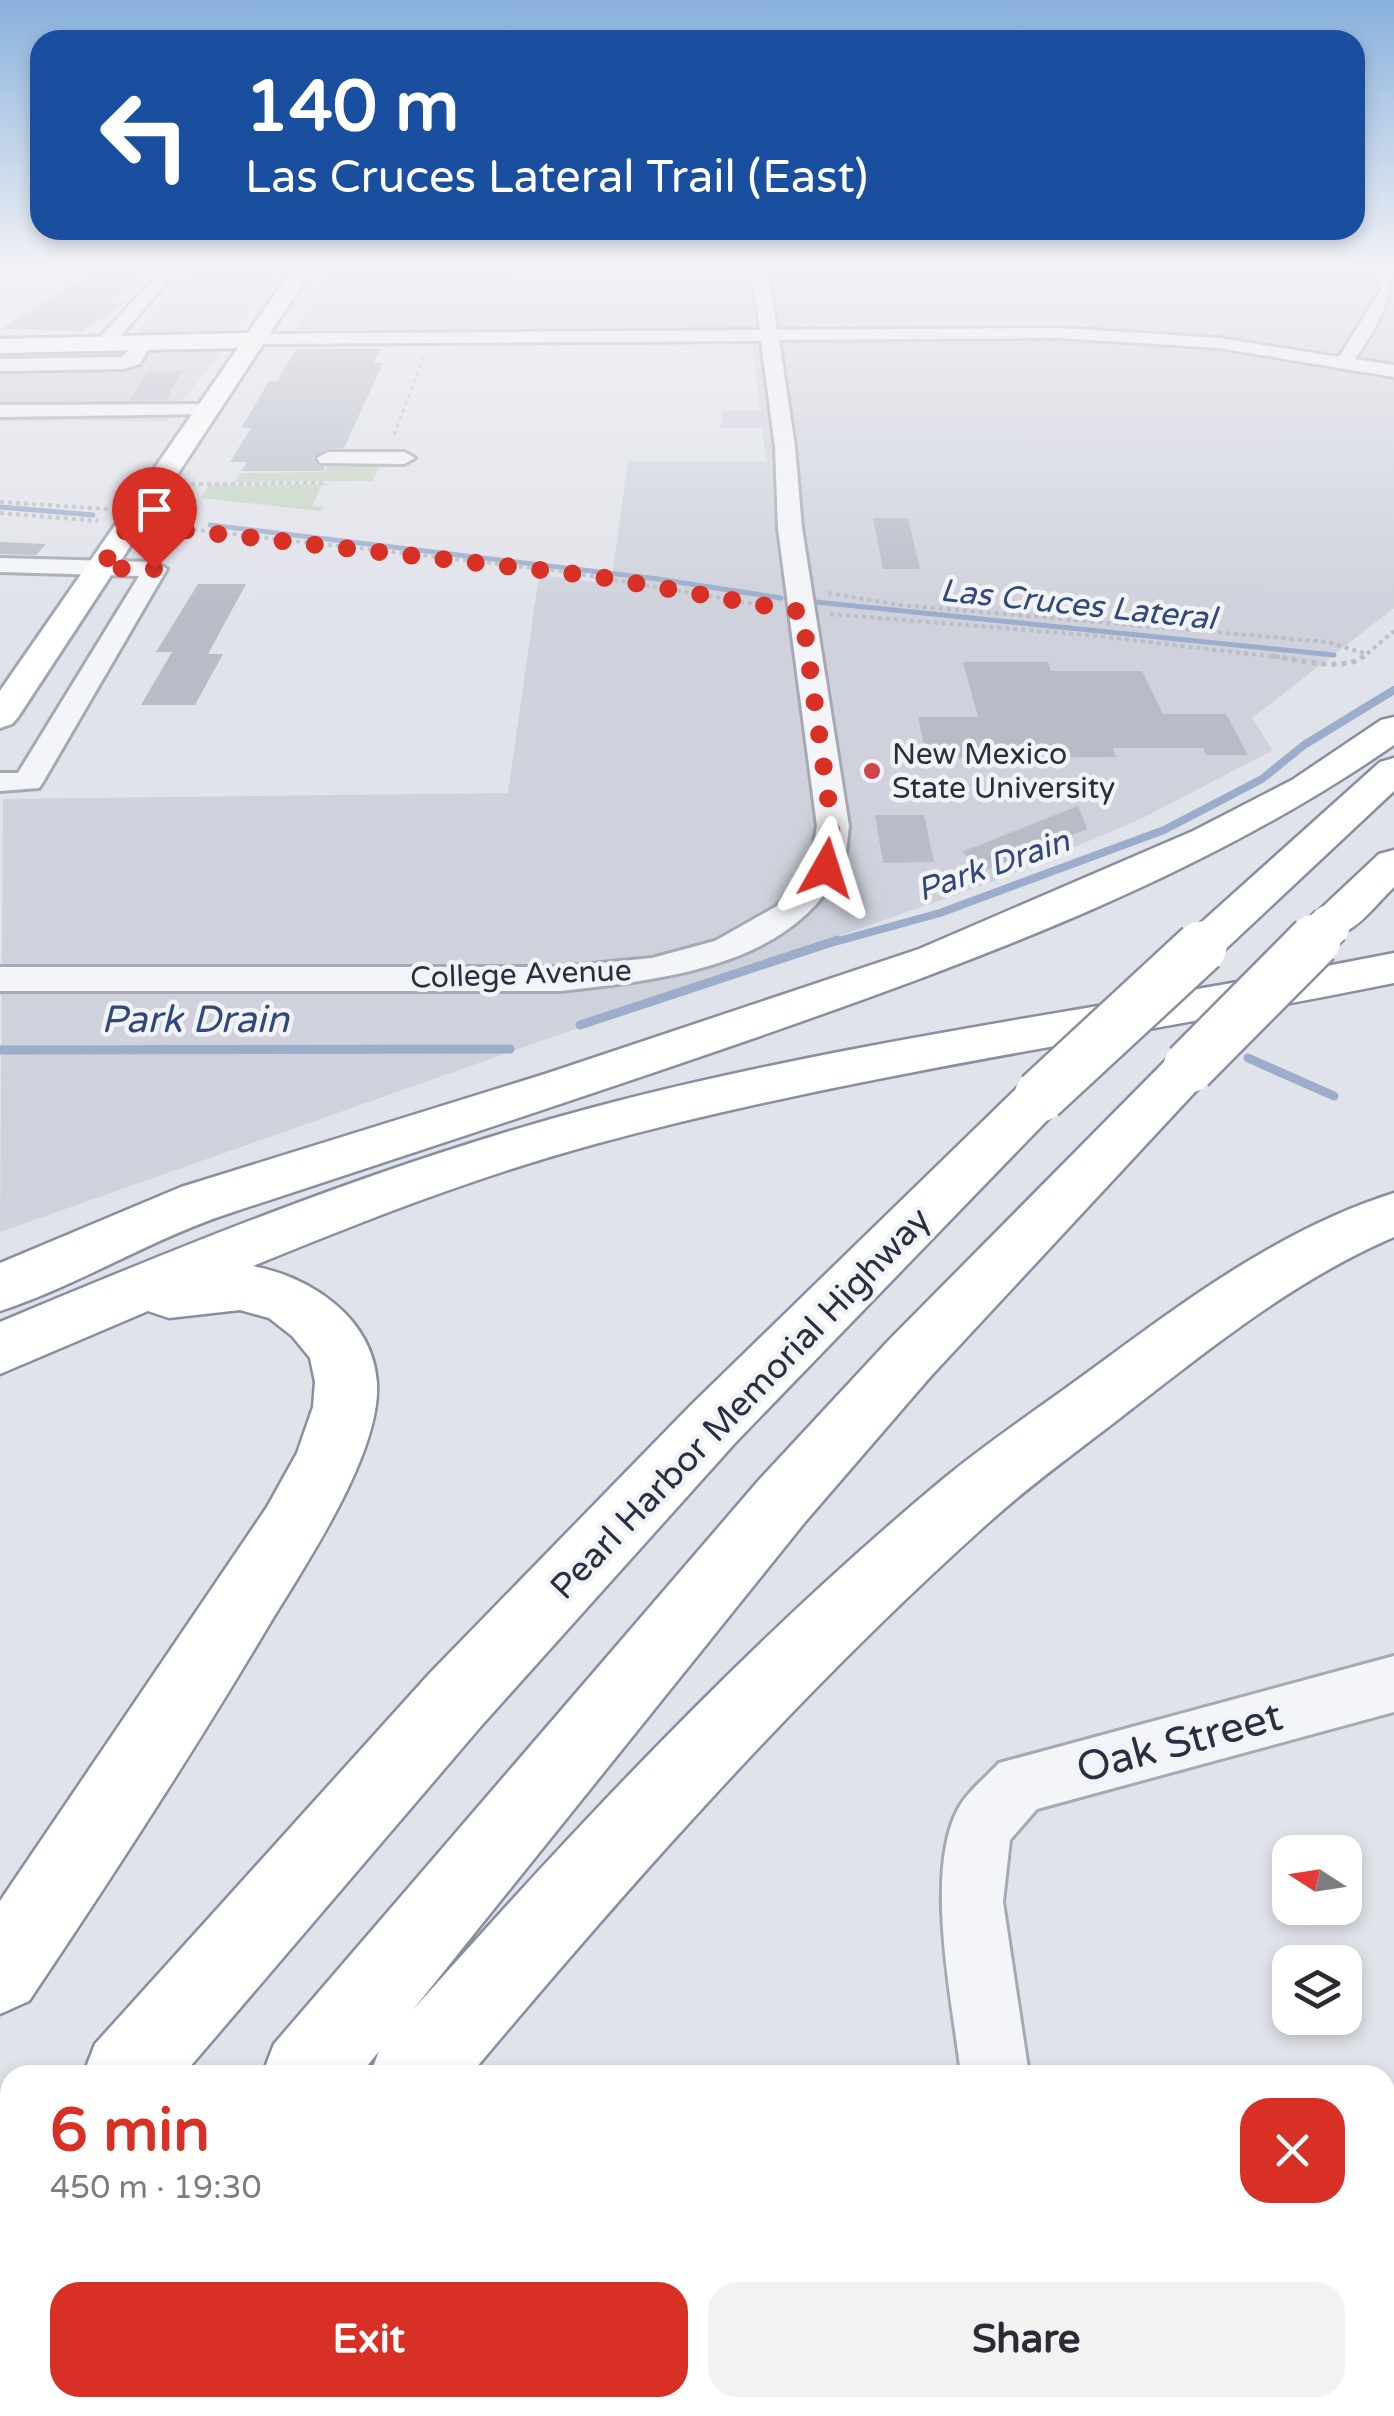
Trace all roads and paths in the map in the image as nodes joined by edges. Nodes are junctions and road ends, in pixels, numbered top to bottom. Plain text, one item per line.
1 (226, 384) edge
2 (417, 384) edge
3 (775, 384) edge
4 (0, 410) edge
5 (208, 410) junction
6 (328, 458) dead end
7 (395, 458) junction
8 (190, 484) dead end
9 (0, 502) edge
10 (0, 514) edge
11 (135, 517) junction
12 (0, 565) edge
13 (101, 568) junction
14 (800, 600) junction
15 (1394, 631) edge
16 (1367, 654) junction
17 (0, 717) edge
18 (1394, 728) edge
19 (1394, 770) edge
20 (0, 782) edge
21 (1394, 863) edge
22 (1394, 968) edge
23 (0, 980) edge
24 (200, 1202) junction
25 (1394, 1214) edge
26 (0, 1266) edge
27 (0, 1288) edge
28 (0, 1350) edge
29 (1394, 1684) edge
30 (0, 1972) edge
31 (135, 2065) edge
32 (314, 2065) edge
33 (422, 2065) edge
34 (994, 2065) edge

1 - 5 main road
2 - 7 path
3 - 14 street, College Avenue
4 - 5 street
5 - 11 main road
6 - 7 street
7 - 8 path
9 - 11 path
10 - 11 path
11 - 13 main road
11 - 14 path
12 - 13 street
13 - 17 main road
13 - 20 street
14 - 16 path
14 - 16 path
14 - 23 street, College Avenue
15 - 16 path
18 - 24 highway
19 - 31 highway, Pearl Harbor Memorial Highway, bridge
21 - 32 highway, bridge
22 - 28 highway
24 - 26 highway
24 - 27 highway
25 - 33 highway
28 - 30 highway
29 - 34 street, Oak Street

